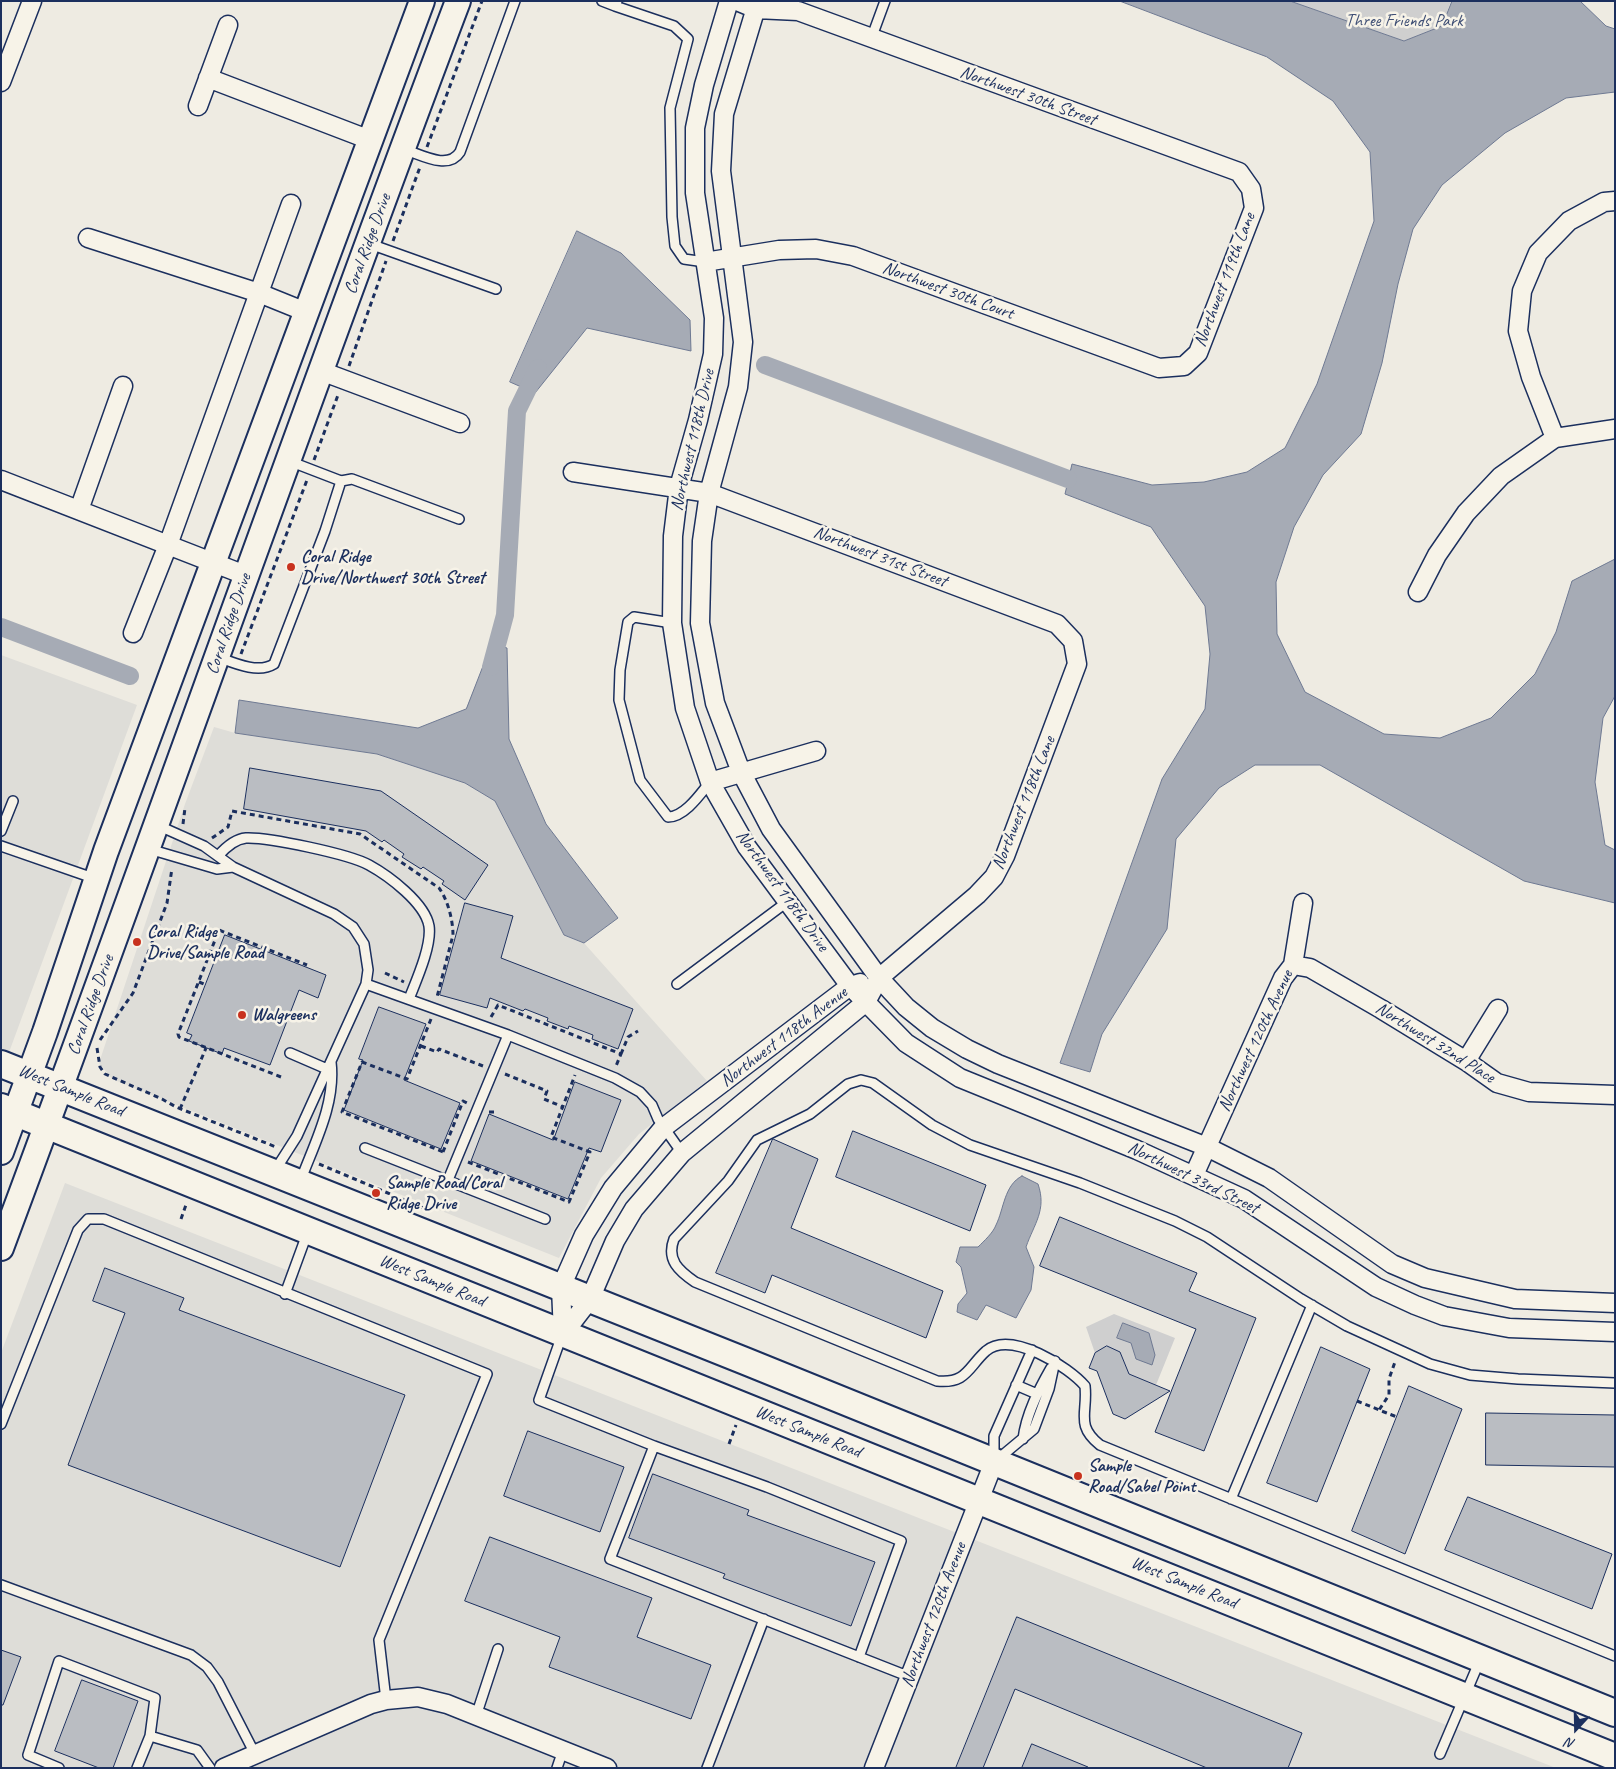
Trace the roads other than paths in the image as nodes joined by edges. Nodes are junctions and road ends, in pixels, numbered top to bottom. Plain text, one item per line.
1 (32, 1) edge
2 (422, 1) edge
3 (458, 1) edge
4 (515, 1) edge
5 (602, 1) edge
6 (730, 1) edge
7 (737, 1) edge
8 (885, 1) edge
9 (616, 3) edge
10 (757, 5) edge
11 (792, 6) edge
12 (228, 25) dead end
13 (871, 39) junction
14 (208, 78) junction
15 (1, 82) edge
16 (198, 106) dead end
17 (370, 140) junction
18 (413, 152) junction
19 (1251, 189) joint
20 (1615, 201) edge
21 (291, 204) dead end
22 (88, 238) dead end
23 (368, 243) junction
24 (734, 258) junction
25 (706, 262) junction
26 (496, 289) dead end
27 (259, 294) junction
28 (306, 312) junction
29 (1184, 366) joint
30 (321, 370) junction
31 (123, 386) dead end
32 (460, 423) dead end
33 (1615, 430) edge
34 (1555, 438) junction
35 (288, 460) junction
36 (574, 472) dead end
37 (1, 480) edge
38 (341, 481) junction
39 (679, 486) junction
40 (709, 492) junction
41 (78, 510) junction
42 (459, 519) dead end
43 (168, 545) junction
44 (214, 563) junction
45 (245, 575) junction
46 (1418, 592) dead end
47 (672, 623) junction
48 (134, 633) dead end
49 (1073, 641) joint
50 (228, 660) junction
51 (816, 751) dead end
52 (742, 772) junction
53 (710, 782) junction
54 (13, 801) dead end
55 (157, 825) junction
56 (1, 832) edge
57 (1, 846) edge
58 (148, 848) junction
59 (218, 856) junction
60 (233, 868) junction
61 (96, 879) junction
62 (787, 902) junction
63 (1303, 903) dead end
64 (1292, 964) junction
65 (879, 978) junction
66 (366, 984) junction
67 (677, 984) dead end
68 (850, 986) junction
69 (409, 999) junction
70 (866, 1002) junction
71 (1498, 1009) dead end
72 (508, 1035) junction
73 (290, 1052) dead end
74 (1466, 1061) junction
75 (1, 1064) edge
76 (329, 1066) junction
77 (29, 1075) junction
78 (60, 1087) junction
79 (1615, 1095) edge
80 (8, 1110) edge
81 (46, 1126) junction
82 (663, 1128) junction
83 (1207, 1147) junction
84 (365, 1148) dead end
85 (1, 1152) edge
86 (682, 1153) junction
87 (280, 1162) junction
88 (304, 1171) junction
89 (1194, 1174) junction
90 (448, 1180) junction
91 (545, 1219) dead end
92 (308, 1231) junction
93 (1, 1248) edge
94 (1426, 1278) junction
95 (561, 1287) junction
96 (285, 1294) junction
97 (590, 1299) junction
98 (1615, 1303) edge
99 (1312, 1305) junction
100 (1415, 1305) junction
101 (1615, 1332) edge
102 (563, 1334) junction
103 (1032, 1350) junction
104 (1055, 1361) junction
105 (1615, 1383) edge
106 (1016, 1385) junction
107 (1037, 1394) junction
108 (1, 1424) edge
109 (1023, 1438) junction
110 (654, 1446) junction
111 (994, 1462) junction
112 (1231, 1499) junction
113 (978, 1501) junction
114 (1, 1585) edge
115 (764, 1619) junction
116 (498, 1649) dead end
117 (1615, 1656) edge
118 (859, 1657) junction
119 (1481, 1659) junction
120 (910, 1677) junction
121 (1464, 1697) junction
122 (386, 1700) junction
123 (1615, 1713) edge
124 (476, 1716) junction
125 (150, 1736) junction
126 (563, 1750) junction
127 (255, 1754) junction
128 (1440, 1754) dead end
129 (1615, 1757) edge
130 (59, 1768) edge
131 (137, 1768) edge
132 (210, 1768) edge
133 (224, 1768) edge
134 (558, 1768) edge
135 (607, 1768) edge
136 (707, 1768) edge
137 (874, 1768) edge

1 - 15 street
2 - 17 main road, Coral Ridge Drive
3 - 18 main road, Coral Ridge Drive
4 - 18 lane
5 - 9 lane
6 - 25 street, Northwest 118th Drive
7 - 10 street, Northwest 30th Street
8 - 13 lane
9 - 25 lane
10 - 11 street, Northwest 30th Street
10 - 24 street, Northwest 118th Drive
11 - 13 street, Northwest 30th Street
12 - 14 street
13 - 19 street, Northwest 30th Street
14 - 16 street
14 - 17 street
17 - 28 main road, Coral Ridge Drive
18 - 23 main road, Coral Ridge Drive
19 - 29 street, Northwest 119th Lane
20 - 34 street
21 - 27 street
22 - 27 street
23 - 26 lane
23 - 30 main road, Coral Ridge Drive
24 - 25 street, Northwest 30th Court
24 - 29 street, Northwest 30th Court
24 - 40 street, Northwest 118th Drive
25 - 39 street, Northwest 118th Drive
27 - 28 street
27 - 43 street
28 - 44 main road, Coral Ridge Drive
30 - 32 street
30 - 35 main road, Coral Ridge Drive
31 - 41 street
33 - 34 street
34 - 46 street
35 - 38 lane
35 - 45 main road, Coral Ridge Drive
36 - 39 street, Northwest 31st Street
37 - 41 street
38 - 42 lane
38 - 50 lane
39 - 40 street, Northwest 31st Street
39 - 47 street, Northwest 118th Drive
40 - 49 street, Northwest 31st Street
40 - 52 street, Northwest 118th Drive
41 - 43 street
43 - 44 street
43 - 48 street
44 - 45 street
44 - 61 main road, Coral Ridge Drive
45 - 50 main road, Coral Ridge Drive
47 - 53 street, Northwest 118th Drive
47 - 53 lane
49 - 65 street, Northwest 118th Lane
50 - 55 main road, Coral Ridge Drive
51 - 52 street
52 - 53 street
52 - 65 street, Northwest 118th Drive
53 - 62 street, Northwest 118th Drive
54 - 56 lane
55 - 58 main road, Coral Ridge Drive
55 - 59 lane
57 - 61 lane
58 - 60 lane
58 - 78 main road, Coral Ridge Drive
59 - 60 lane
59 - 69 lane
60 - 66 lane
61 - 77 main road, Coral Ridge Drive
62 - 67 lane
62 - 68 street, Northwest 118th Drive
63 - 64 street, Northwest 120th Avenue
64 - 74 street, Northwest 32nd Place
64 - 83 street, Northwest 120th Avenue
65 - 68 street, Northwest 118th Avenue
65 - 70 street, Northwest 118th Avenue
65 - 83 street, Northwest 33rd Street
66 - 69 lane
66 - 76 lane
68 - 70 street, Northwest 33rd Street
68 - 82 street, Northwest 118th Avenue
69 - 72 lane
70 - 86 street, Northwest 118th Avenue
70 - 89 street, Northwest 33rd Street
71 - 74 street
72 - 82 lane
72 - 90 lane
73 - 76 lane
74 - 79 street, Northwest 32nd Place
75 - 77 main road, West Sample Road
76 - 87 lane
76 - 88 lane
77 - 78 main road, West Sample Road
77 - 80 main road, Coral Ridge Drive
78 - 81 main road, Coral Ridge Drive
78 - 87 main road, West Sample Road
80 - 81 main road, West Sample Road
80 - 85 main road, Coral Ridge Drive
81 - 92 main road, West Sample Road
81 - 93 main road, Coral Ridge Drive
82 - 86 lane
82 - 95 street, Northwest 118th Avenue
83 - 89 street, Northwest 120th Avenue
83 - 94 street, Northwest 33rd Street
84 - 90 lane
86 - 97 street, Northwest 118th Avenue
87 - 88 main road, West Sample Road
88 - 95 main road, West Sample Road
89 - 100 street, Northwest 33rd Street
90 - 91 lane
92 - 96 lane
92 - 102 main road, West Sample Road
94 - 98 street, Northwest 33rd Street
94 - 100 street
95 - 97 main road, West Sample Road
95 - 102 street, Northwest 118th Avenue
96 - 108 lane
96 - 122 lane
97 - 102 street, Northwest 118th Avenue
97 - 111 main road, West Sample Road
99 - 103 lane
99 - 105 lane
99 - 112 lane
100 - 101 street, Northwest 33rd Street
102 - 110 lane
102 - 113 main road, West Sample Road
103 - 104 lane
103 - 106 lane
104 - 107 lane
104 - 109 lane
104 - 112 lane
106 - 107 lane
106 - 111 lane
107 - 109 lane
109 - 111 lane
110 - 115 lane
110 - 118 lane
111 - 113 street, Northwest 120th Avenue
111 - 119 main road, West Sample Road
112 - 117 lane
113 - 120 street, Northwest 120th Avenue
113 - 121 main road, West Sample Road
114 - 127 lane
115 - 118 lane
115 - 136 lane
116 - 124 lane
118 - 120 lane
119 - 121 lane
119 - 123 main road, West Sample Road
120 - 137 street, Northwest 120th Avenue
121 - 128 lane
121 - 129 main road, West Sample Road
122 - 124 street
122 - 127 street
124 - 126 street
125 - 130 lane
125 - 131 lane
125 - 132 lane
126 - 134 lane
126 - 135 street
127 - 133 street

